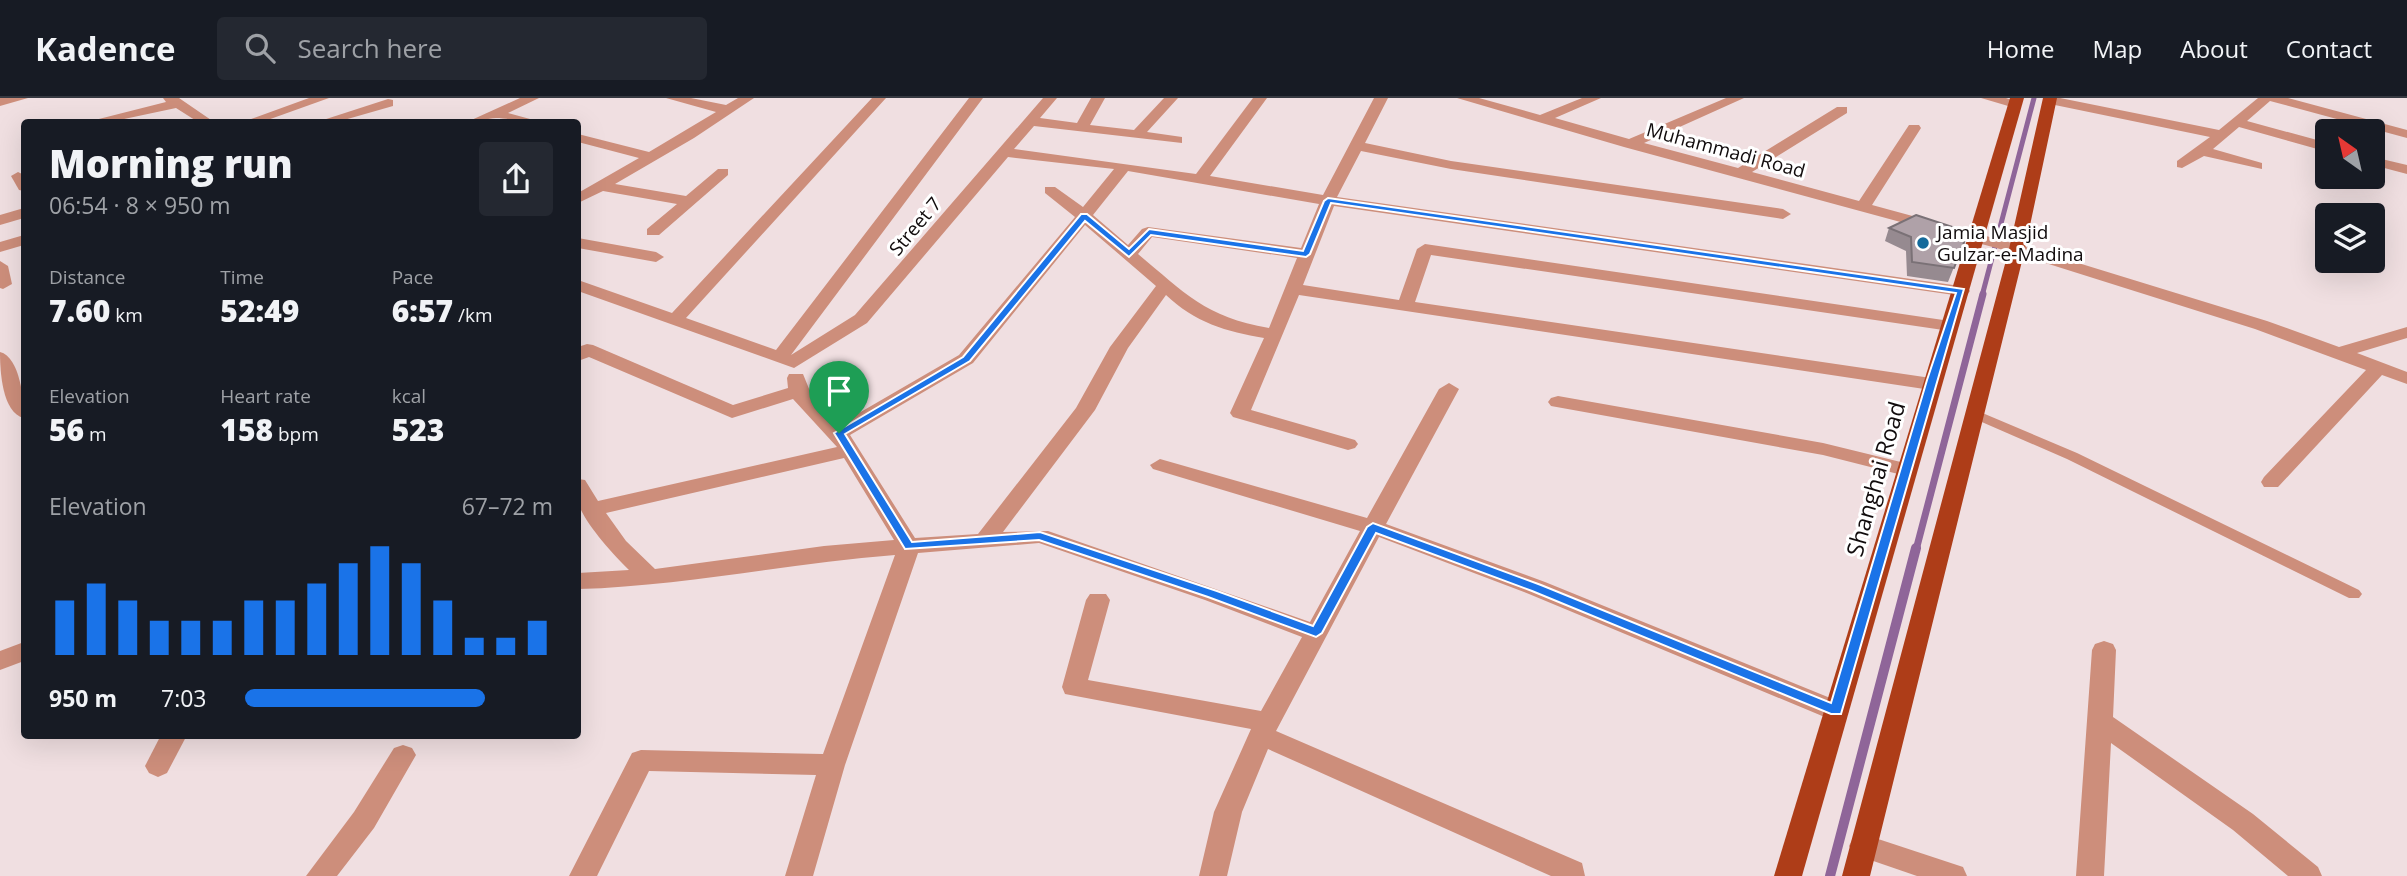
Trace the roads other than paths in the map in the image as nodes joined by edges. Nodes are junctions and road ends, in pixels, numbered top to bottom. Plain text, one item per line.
1 (21, 98) edge
2 (322, 98) edge
3 (532, 98) edge
4 (673, 98) edge
5 (747, 98) edge
6 (879, 98) edge
7 (976, 98) edge
8 (1050, 98) edge
9 (1098, 98) edge
10 (1171, 98) edge
11 (1260, 98) edge
12 (1381, 98) edge
13 (1467, 98) edge
14 (1594, 98) edge
15 (1737, 98) edge
16 (1988, 98) edge
17 (2266, 98) edge
18 (2273, 98) edge
19 (2050, 99) edge
20 (175, 100) edge
21 (2016, 101) edge
22 (0, 102) edge
23 (388, 103) dead end
24 (728, 110) junction
25 (1842, 110) dead end
26 (497, 114) junction
27 (105, 119) edge
28 (203, 119) edge
29 (259, 119) edge
30 (334, 119) edge
31 (483, 119) edge
32 (515, 119) edge
33 (1541, 120) junction
34 (1030, 121) junction
35 (2236, 122) junction
36 (1081, 128) junction
37 (1914, 128) dead end
38 (2407, 134) edge
39 (1137, 135) junction
40 (2222, 135) junction
41 (581, 139) edge
42 (1177, 141) dead end
43 (1629, 144) junction
44 (2315, 144) edge
45 (1356, 146) junction
46 (2202, 151) junction
47 (1006, 152) junction
48 (652, 157) junction
49 (2182, 164) dead end
50 (2385, 164) edge
51 (1124, 166) junction
52 (2258, 166) dead end
53 (2407, 170) edge
54 (723, 172) dead end
55 (1739, 174) junction
56 (1200, 179) junction
57 (601, 186) junction
58 (1050, 191) dead end
59 (581, 197) edge
60 (689, 201) junction
61 (1328, 201) junction
62 (1863, 207) junction
63 (21, 213) edge
64 (1783, 214) dead end
65 (1084, 216) junction
66 (0, 220) edge
67 (653, 232) dead end
68 (1982, 240) junction
69 (21, 241) edge
70 (581, 244) edge
71 (0, 247) edge
72 (2012, 247) junction
73 (1129, 254) junction
74 (1306, 254) junction
75 (656, 257) dead end
76 (1165, 285) junction
77 (581, 286) edge
78 (1293, 289) junction
79 (1961, 291) junction
80 (1405, 306) junction
81 (676, 320) junction
82 (1950, 326) junction
83 (2407, 332) edge
84 (1275, 335) junction
85 (2339, 353) junction
86 (581, 354) edge
87 (0, 358) edge
88 (787, 360) junction
89 (2379, 367) junction
90 (2407, 378) edge
91 (1931, 384) junction
92 (1449, 389) dead end
93 (797, 391) junction
94 (13, 392) edge
95 (1558, 402) dead end
96 (1973, 413) junction
97 (844, 442) junction
98 (1348, 444) dead end
99 (1160, 465) dead end
100 (1906, 470) junction
101 (2271, 482) dead end
102 (581, 490) edge
103 (592, 509) junction
104 (1373, 527) junction
105 (985, 540) junction
106 (909, 546) junction
107 (651, 577) junction
108 (581, 581) edge
109 (2354, 594) dead end
110 (1098, 600) dead end
111 (1316, 633) junction
112 (2104, 650) dead end
113 (21, 652) edge
114 (0, 661) edge
115 (1836, 711) junction
116 (2100, 721) junction
117 (1264, 728) junction
118 (172, 739) edge
119 (403, 755) dead end
120 (832, 765) junction
121 (159, 766) dead end
122 (1863, 846) junction
123 (320, 876) edge
124 (583, 876) edge
125 (799, 876) edge
126 (1213, 876) edge
127 (1571, 876) edge
128 (1788, 876) edge
129 (1856, 876) edge
130 (1953, 876) edge
131 (2090, 876) edge
132 (2308, 876) edge

1 - 22 street
2 - 29 street
3 - 26 street
4 - 24 street
5 - 24 street
6 - 81 street
7 - 88 street
8 - 34 street, Street 7
9 - 36 street
10 - 39 street
11 - 56 street
12 - 45 street
13 - 33 street, Muhammadi Road
14 - 33 street
15 - 43 street
16 - 21 street
17 - 35 street
18 - 38 street
19 - 40 street
19 - 72 main road
20 - 27 street
20 - 28 street
21 - 68 main road, Shanghai Road
23 - 30 street
24 - 48 street
25 - 55 street
26 - 31 street
26 - 32 street
33 - 43 street, Muhammadi Road
34 - 36 street
34 - 47 street, Street 7
35 - 40 street
35 - 44 street
36 - 39 street
37 - 62 street
39 - 42 street
40 - 46 street
41 - 48 street
43 - 55 street, Muhammadi Road
45 - 61 street
45 - 64 street
46 - 49 street
46 - 52 street
47 - 51 street
47 - 88 street, Street 7
48 - 57 street
50 - 53 street
51 - 56 street
51 - 65 street
54 - 60 street
55 - 62 street, Muhammadi Road
56 - 61 street
57 - 59 street
57 - 60 street
58 - 65 street
60 - 67 street
61 - 74 street
61 - 79 street
62 - 68 street, Muhammadi Road
63 - 66 street
65 - 73 street
65 - 97 street
68 - 72 street, Muhammadi Road
68 - 79 main road, Shanghai Road
69 - 71 street
70 - 75 street
72 - 85 street, Muhammadi Road
72 - 96 main road
73 - 74 street
73 - 76 street
74 - 78 street
76 - 84 street
76 - 105 street
77 - 81 street
78 - 80 street
78 - 84 street
79 - 82 main road, Shanghai Road
80 - 82 street
80 - 91 street
81 - 88 street
82 - 91 main road, Shanghai Road
83 - 85 street
84 - 98 street
85 - 89 street, Muhammadi Road
86 - 93 street
87 - 94 street
88 - 93 street
89 - 90 street, Muhammadi Road
89 - 101 street
91 - 100 main road, Shanghai Road
92 - 104 street
93 - 97 street
95 - 100 street
96 - 109 lane
96 - 122 main road
97 - 103 street
97 - 106 street
99 - 104 street
100 - 115 main road, Shanghai Road
102 - 103 street
103 - 107 street
104 - 111 street
104 - 115 street
105 - 106 street
105 - 111 street
106 - 107 street
106 - 120 street
107 - 108 street
110 - 117 street
111 - 117 street
112 - 116 street
113 - 114 street
115 - 128 main road, Shanghai Road
116 - 131 street
116 - 132 street
117 - 126 street
117 - 127 street
118 - 121 street
119 - 123 street
120 - 124 street
120 - 125 street
122 - 129 main road
122 - 130 street

